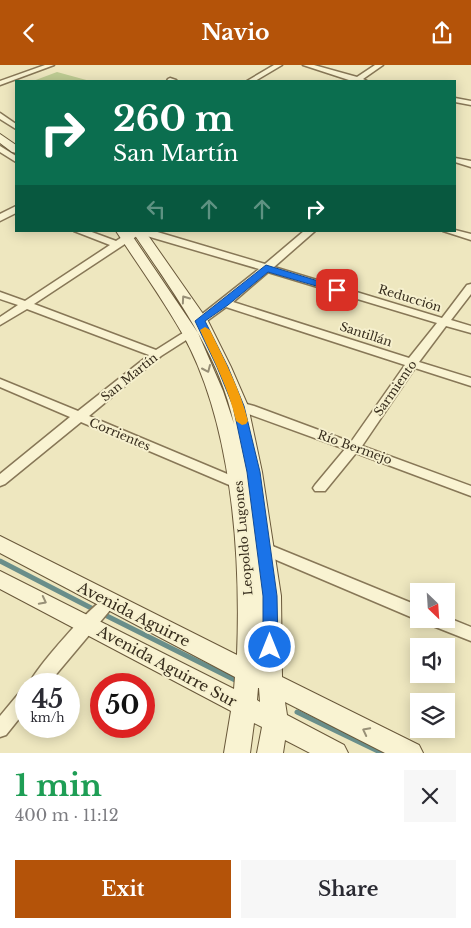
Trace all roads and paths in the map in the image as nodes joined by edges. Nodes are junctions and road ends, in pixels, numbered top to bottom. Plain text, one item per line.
1 (52, 65) edge
2 (278, 65) edge
3 (306, 65) edge
4 (380, 65) edge
5 (389, 65) edge
6 (252, 80) edge
7 (357, 80) edge
8 (361, 80) edge
9 (362, 80) edge
10 (0, 83) edge
11 (0, 115) edge
12 (15, 126) edge
13 (0, 127) edge
14 (0, 137) edge
15 (15, 138) edge
16 (0, 148) edge
17 (15, 149) edge
18 (15, 159) edge
19 (456, 160) edge
20 (471, 164) edge
21 (0, 206) edge
22 (15, 210) edge
23 (15, 211) edge
24 (0, 219) edge
25 (86, 232) edge
26 (309, 232) edge
27 (452, 232) edge
28 (101, 234) edge
29 (127, 235) edge
30 (471, 237) edge
31 (266, 268) junction
32 (471, 287) edge
33 (0, 295) edge
34 (225, 303) junction
35 (22, 304) junction
36 (0, 314) edge
37 (0, 322) edge
38 (444, 322) junction
39 (195, 327) junction
40 (471, 330) edge
41 (157, 354) junction
42 (412, 363) junction
43 (471, 382) edge
44 (0, 383) edge
45 (239, 406) junction
46 (79, 417) junction
47 (354, 447) junction
48 (0, 481) edge
49 (239, 484) junction
50 (320, 488) dead end
51 (471, 491) edge
52 (0, 544) edge
53 (265, 549) junction
54 (0, 579) edge
55 (410, 609) edge
56 (98, 613) junction
57 (455, 628) edge
58 (471, 634) edge
59 (248, 670) junction
60 (46, 673) edge
61 (270, 682) junction
62 (243, 706) junction
63 (15, 711) edge
64 (275, 722) junction
65 (0, 729) edge
66 (237, 753) edge
67 (270, 753) edge
68 (335, 753) edge
69 (410, 753) edge

1 - 10 street
2 - 6 street
3 - 7 street
4 - 8 street
5 - 9 street
11 - 12 street
13 - 15 main road
14 - 17 main road
16 - 18 street
19 - 20 street
21 - 22 street
23 - 24 street
25 - 28 street, Reducción
26 - 31 street, San Martín
27 - 30 street
28 - 29 street, Reducción
29 - 31 street, Reducción
29 - 35 street
29 - 39 main road, Leopoldo Lugones
31 - 34 street, San Martín
31 - 38 street, Reducción
32 - 38 street, Sarmiento
33 - 35 street
34 - 39 street, San Martín
34 - 42 street, Santillán
35 - 36 street
35 - 37 street
35 - 41 street
38 - 40 street, Reducción
38 - 42 street, Sarmiento
39 - 41 street, San Martín
39 - 45 main road, Leopoldo Lugones
39 -> 49 main road, Leopoldo Lugones
41 - 46 street, San Martín
42 - 43 street, Santillán
42 - 47 street, Sarmiento
44 - 46 street, Corrientes
45 - 47 street, Río Bermejo
45 - 53 main road, Leopoldo Lugones
46 - 48 street, San Martín
46 - 49 street, Corrientes
47 - 50 street, Sarmiento
47 - 51 street, Río Bermejo
49 - 59 main road, Leopoldo Lugones
52 - 56 main road, Avenida Aguirre
53 - 55 street
53 - 61 main road, Leopoldo Lugones
54 -> 56 main road, Avenida Aguirre Sur
56 - 59 main road, Avenida Aguirre
56 - 60 street
56 - 62 main road, Avenida Aguirre Sur
57 - 58 street
59 - 61 main road, Avenida Aguirre
59 - 62 main road, Leopoldo Lugones
61 - 64 main road, Leopoldo Lugones
69 -> 61 main road
62 - 64 main road, Avenida Aguirre Sur
62 - 66 main road, Leopoldo Lugones
63 - 65 street
64 - 67 main road, Leopoldo Lugones
64 - 68 main road, Avenida Aguirre Sur

